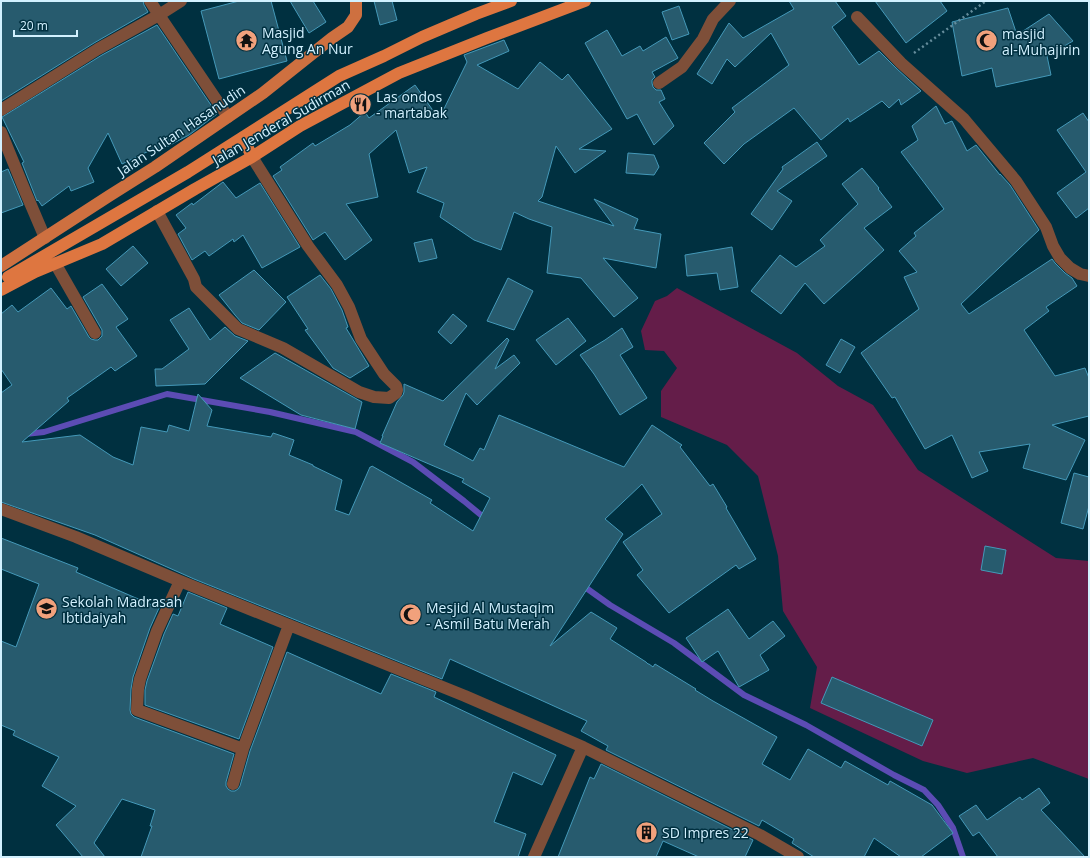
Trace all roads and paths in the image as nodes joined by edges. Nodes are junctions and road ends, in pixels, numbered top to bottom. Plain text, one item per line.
1 (150, 1) edge
2 (181, 1) edge
3 (356, 1) edge
4 (511, 1) edge
5 (585, 1) edge
6 (730, 1) edge
7 (986, 1) edge
8 (159, 15) junction
9 (857, 17) dead end
10 (901, 63) junction
11 (659, 84) dead end
12 (1, 110) edge
13 (228, 117) junction
14 (1, 132) edge
15 (242, 137) junction
16 (252, 157) junction
17 (157, 211) junction
18 (45, 238) junction
19 (55, 263) junction
20 (1, 266) edge
21 (1089, 276) edge
22 (1, 281) edge
23 (1, 290) edge
24 (95, 333) dead end
25 (1, 509) edge
26 (180, 581) junction
27 (289, 625) junction
28 (583, 747) junction
29 (243, 749) junction
30 (233, 784) dead end
31 (534, 857) edge
32 (798, 857) edge

1 - 8 street
2 - 8 street
3 - 13 main road, Jalan Sultan Hasanudin
4 - 15 highway, Jalan Jenderal Sudirman
5 - 16 highway, Jalan Jenderal Sudirman
6 - 11 street
7 - 10 path
8 - 12 street
8 - 13 street
9 - 10 street
10 - 21 street
13 - 18 main road, Jalan Sultan Hasanudin
14 - 18 street
15 - 16 highway
15 - 22 highway, Jalan Jenderal Sudirman
16 - 17 highway, Jalan Jenderal Sudirman
16 - 17 street
17 - 19 highway, Jalan Jenderal Sudirman
18 - 20 main road, Jalan Sultan Hasanudin
19 - 23 highway, Jalan Jenderal Sudirman
19 - 24 street
25 - 26 street
26 - 27 street
26 - 29 street
27 - 28 street
27 - 29 street
28 - 31 street
28 - 32 street
29 - 30 street

